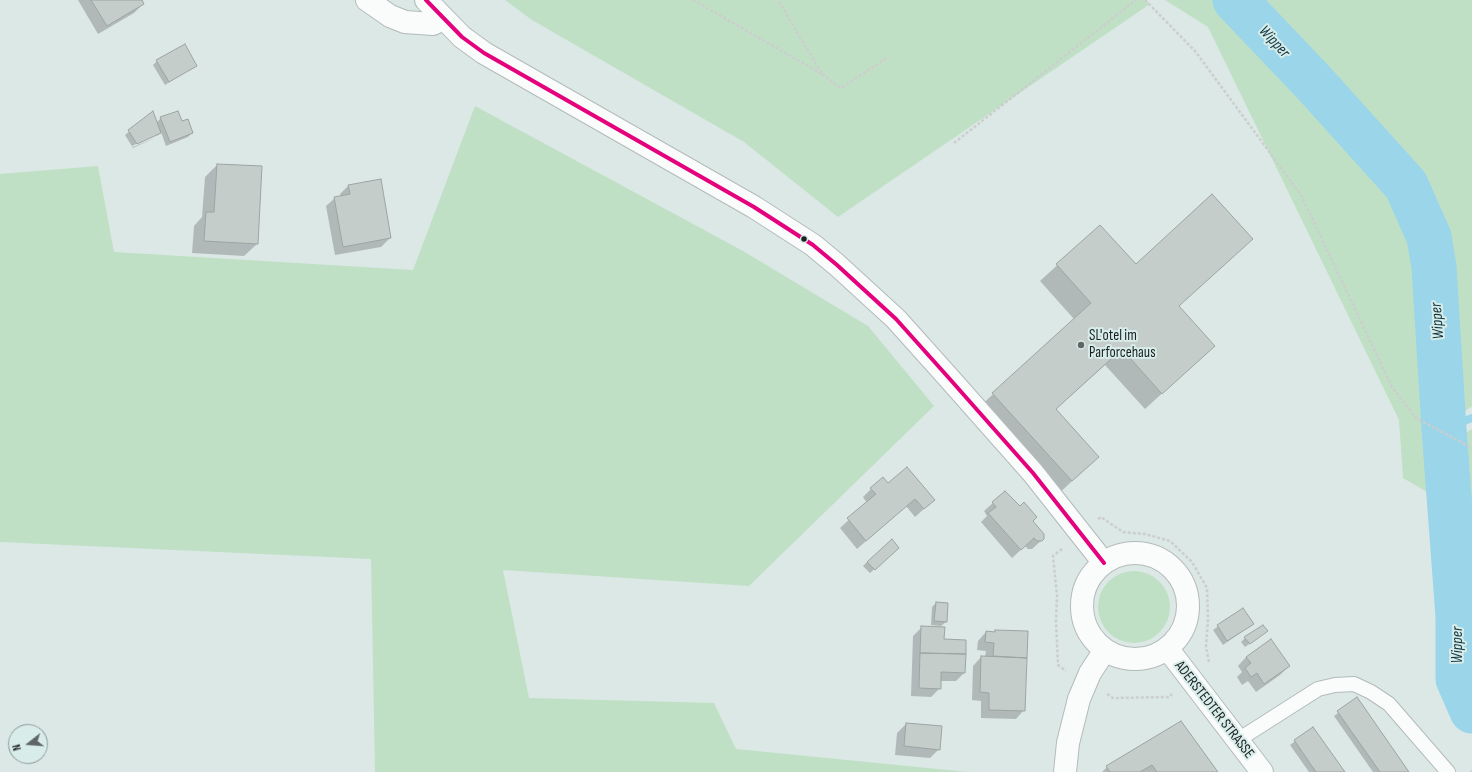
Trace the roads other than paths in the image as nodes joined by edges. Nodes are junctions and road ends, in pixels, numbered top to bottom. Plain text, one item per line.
1 (367, 0) edge
2 (426, 0) edge
3 (443, 19) junction
4 (1104, 563) junction
5 (1167, 648) junction
6 (1105, 650) junction
7 (1238, 740) junction
8 (1065, 772) edge
9 (1262, 772) edge
10 (1448, 772) edge

1 - 3 street
2 - 3 street
3 - 4 street
4 - 5 street
4 - 6 street
5 - 6 street
5 - 7 street, ADERSTEDTER STRASSE
6 - 8 street
7 - 9 street, ADERSTEDTER STRASSE
7 - 10 lane

